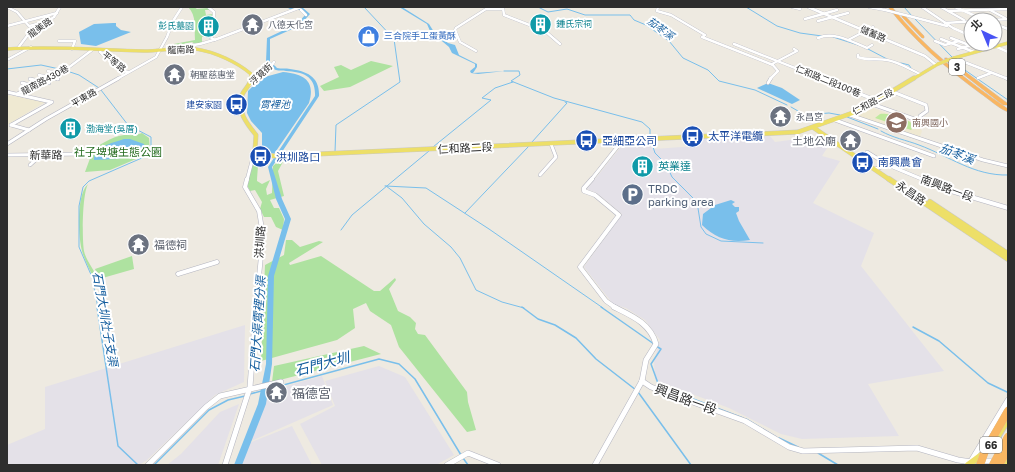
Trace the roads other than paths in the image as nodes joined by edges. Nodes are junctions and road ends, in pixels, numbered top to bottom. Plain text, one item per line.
1 (7, 7) edge
2 (60, 7) edge
3 (182, 7) edge
4 (208, 7) edge
5 (658, 7) edge
6 (792, 7) edge
7 (808, 7) edge
8 (869, 7) edge
9 (890, 7) edge
10 (895, 7) edge
11 (923, 7) edge
12 (942, 7) edge
13 (955, 7) edge
14 (984, 7) edge
15 (1000, 7) edge
16 (301, 8) edge
17 (503, 8) edge
18 (800, 9) dead end
19 (988, 9) junction
20 (1004, 9) junction
21 (837, 10) dead end
22 (962, 10) junction
23 (1008, 10) edge
24 (948, 11) junction
25 (966, 12) edge
26 (58, 13) junction
27 (848, 13) dead end
28 (824, 14) junction
29 (306, 15) dead end
30 (831, 17) junction
31 (805, 18) dead end
32 (963, 19) edge
33 (1007, 19) edge
34 (963, 20) edge
35 (24, 21) junction
36 (48, 21) junction
37 (818, 21) dead end
38 (946, 23) junction
39 (7, 26) edge
40 (873, 27) dead end
41 (954, 28) junction
42 (864, 30) junction
43 (963, 32) edge
44 (818, 38) dead end
45 (941, 38) dead end
46 (951, 38) dead end
47 (215, 40) junction
48 (848, 40) junction
49 (935, 40) dead end
50 (59, 41) dead end
51 (959, 41) junction
52 (953, 43) junction
53 (963, 43) edge
54 (560, 44) dead end
55 (734, 44) dead end
56 (872, 45) dead end
57 (31, 47) junction
58 (963, 47) joint
59 (18, 48) junction
60 (7, 49) edge
61 (72, 49) junction
62 (958, 49) dead end
63 (92, 50) junction
64 (101, 50) junction
65 (166, 50) junction
66 (794, 50) dead end
67 (159, 51) junction
68 (476, 51) dead end
69 (974, 52) edge
70 (858, 54) dead end
71 (954, 58) junction
72 (7, 60) edge
73 (778, 61) junction
74 (274, 62) dead end
75 (937, 64) junction
76 (773, 65) junction
77 (48, 71) dead end
78 (128, 72) junction
79 (991, 72) junction
80 (922, 73) junction
81 (59, 74) junction
82 (251, 74) junction
83 (39, 75) dead end
84 (259, 77) junction
85 (51, 78) junction
86 (978, 78) dead end
87 (30, 79) dead end
88 (58, 79) dead end
89 (1008, 79) edge
90 (43, 82) junction
91 (22, 83) dead end
92 (49, 83) dead end
93 (768, 83) dead end
94 (34, 86) junction
95 (248, 86) junction
96 (38, 87) dead end
97 (7, 92) edge
98 (893, 92) junction
99 (17, 94) junction
100 (878, 101) junction
101 (872, 104) junction
102 (1008, 106) edge
103 (1008, 112) edge
104 (850, 114) junction
105 (835, 120) junction
106 (824, 124) junction
107 (816, 127) junction
108 (29, 130) junction
109 (808, 130) junction
110 (823, 134) junction
111 (830, 135) junction
112 (622, 141) junction
113 (7, 144) edge
114 (551, 144) junction
115 (255, 150) junction
116 (867, 152) dead end
117 (85, 154) dead end
118 (7, 155) edge
119 (40, 155) junction
120 (934, 156) dead end
121 (30, 165) dead end
122 (888, 165) junction
123 (1008, 166) edge
124 (877, 169) junction
125 (540, 175) dead end
126 (1008, 208) edge
127 (1008, 254) edge
128 (1008, 259) edge
129 (218, 262) dead end
130 (178, 274) dead end
131 (642, 381) junction
132 (281, 382) dead end
133 (250, 392) junction
134 (1008, 400) edge
135 (1008, 411) edge
136 (1008, 419) edge
137 (1008, 437) edge
138 (1008, 449) edge
139 (1008, 460) edge
140 (969, 463) edge
141 (148, 465) edge
142 (225, 465) edge
143 (447, 465) edge
144 (498, 465) edge
145 (595, 465) edge
146 (980, 465) edge
147 (993, 465) edge
148 (999, 465) edge
149 (1005, 465) edge

1 - 35 street
2 - 26 street, 龍美路
3 - 67 street
4 - 47 street
5 - 76 street
6 - 18 street
7 - 28 street, 儲蓄路
8 - 41 street, bridge
9 - 103 highway, 3
10 - 102 highway, 3
11 - 38 street
12 - 24 street
13 - 22 street
14 - 19 street
15 - 20 street
16 - 29 street
16 - 47 street
17 - 54 street
17 - 68 street
19 - 20 street
19 - 22 street
19 - 33 street
20 - 23 street
21 - 28 street
22 - 24 street
22 - 25 street
24 - 32 street
26 - 35 street
26 - 36 street, 龍美路
27 - 30 street
28 - 30 street, 儲蓄路
28 - 31 street
30 - 37 street
30 - 42 street, 儲蓄路
34 - 38 street
35 - 36 street
35 - 39 street
36 - 59 street, 龍美路
38 - 41 street
40 - 42 street
41 - 43 street
42 - 48 street
42 - 75 street, 儲蓄路
44 - 48 street
45 - 52 street
46 - 51 street
47 - 65 street
48 - 56 street
49 - 52 street
50 - 61 street
51 - 52 street
51 - 53 street
52 - 58 street
55 - 73 street, 仁和路二段100巷
57 - 59 main road, 龍南路
57 - 61 main road, 龍南路
57 - 72 street
58 - 62 street
59 - 60 main road, 龍南路
61 - 63 main road, 龍南路
63 - 64 main road, 龍南路
63 - 81 street, 龍南路430巷
64 - 67 main road, 龍南路
64 - 78 street, 平等路
65 - 67 main road, 龍南路
65 - 82 main road, 龍南路
66 - 73 street, 仁和路二段100巷
67 - 78 street, 平東路
69 - 71 main road, 仁和路二段
70 - 80 street
71 - 75 main road, 仁和路二段, bridge
71 - 79 street
73 - 76 street, 仁和路二段100巷
73 - 100 street, 仁和路二段100巷
74 - 84 street, 浮筧街
75 - 80 main road, 仁和路二段
76 - 93 street, 仁和路二段100巷
77 - 81 street
78 - 108 street, 平東路
79 - 86 street
79 - 89 street
80 - 98 main road, 仁和路二段
81 - 85 street, 龍南路430巷
82 - 84 street
82 - 95 main road
83 - 85 street
84 - 95 street, 浮筧街
85 - 88 street
85 - 90 street, 龍南路430巷
87 - 90 street
90 - 92 street
90 - 94 street, 龍南路430巷
91 - 94 street
94 - 96 street
94 - 99 street, 龍南路430巷
95 - 115 main road
97 - 99 street
98 - 100 main road, 仁和路二段
98 - 101 street
99 - 108 street
100 - 101 main road, 仁和路二段
101 - 104 main road, 仁和路二段
104 - 105 main road, 仁和路二段
104 - 123 street
105 - 106 main road, 仁和路二段
105 - 120 street
106 - 107 main road, 仁和路二段
106 - 111 main road
107 - 109 main road, 仁和路二段
107 - 110 main road, 永昌路
107 - 111 main road, 永昌路
108 - 113 street, 平東路
109 - 110 main road
109 - 112 main road, 仁和路二段
110 - 124 main road, 永昌路
111 - 124 main road, 永昌路
112 - 114 main road, 仁和路二段
112 - 131 street, 興昌路一段
114 - 115 main road, 仁和路二段
114 - 125 street
115 - 133 street, 洪圳路
116 - 122 street, 南興路一段
117 - 119 street, 新華路
118 - 119 street, 新華路
119 - 121 street
122 - 124 street
122 - 126 street, 南興路一段
124 - 127 main road, 永昌路
124 - 128 main road, 永昌路
129 - 130 street
131 - 140 street, 興昌路一段
131 - 145 street
132 - 133 street
133 - 141 street
133 - 142 street, 洪圳路
134 - 140 street
135 - 146 highway, 66, bridge
136 - 140 main road, 66
137 - 147 highway, bridge
138 - 148 highway, bridge
139 - 140 street, 興昌路一段
139 - 149 main road, 66
143 - 144 street

